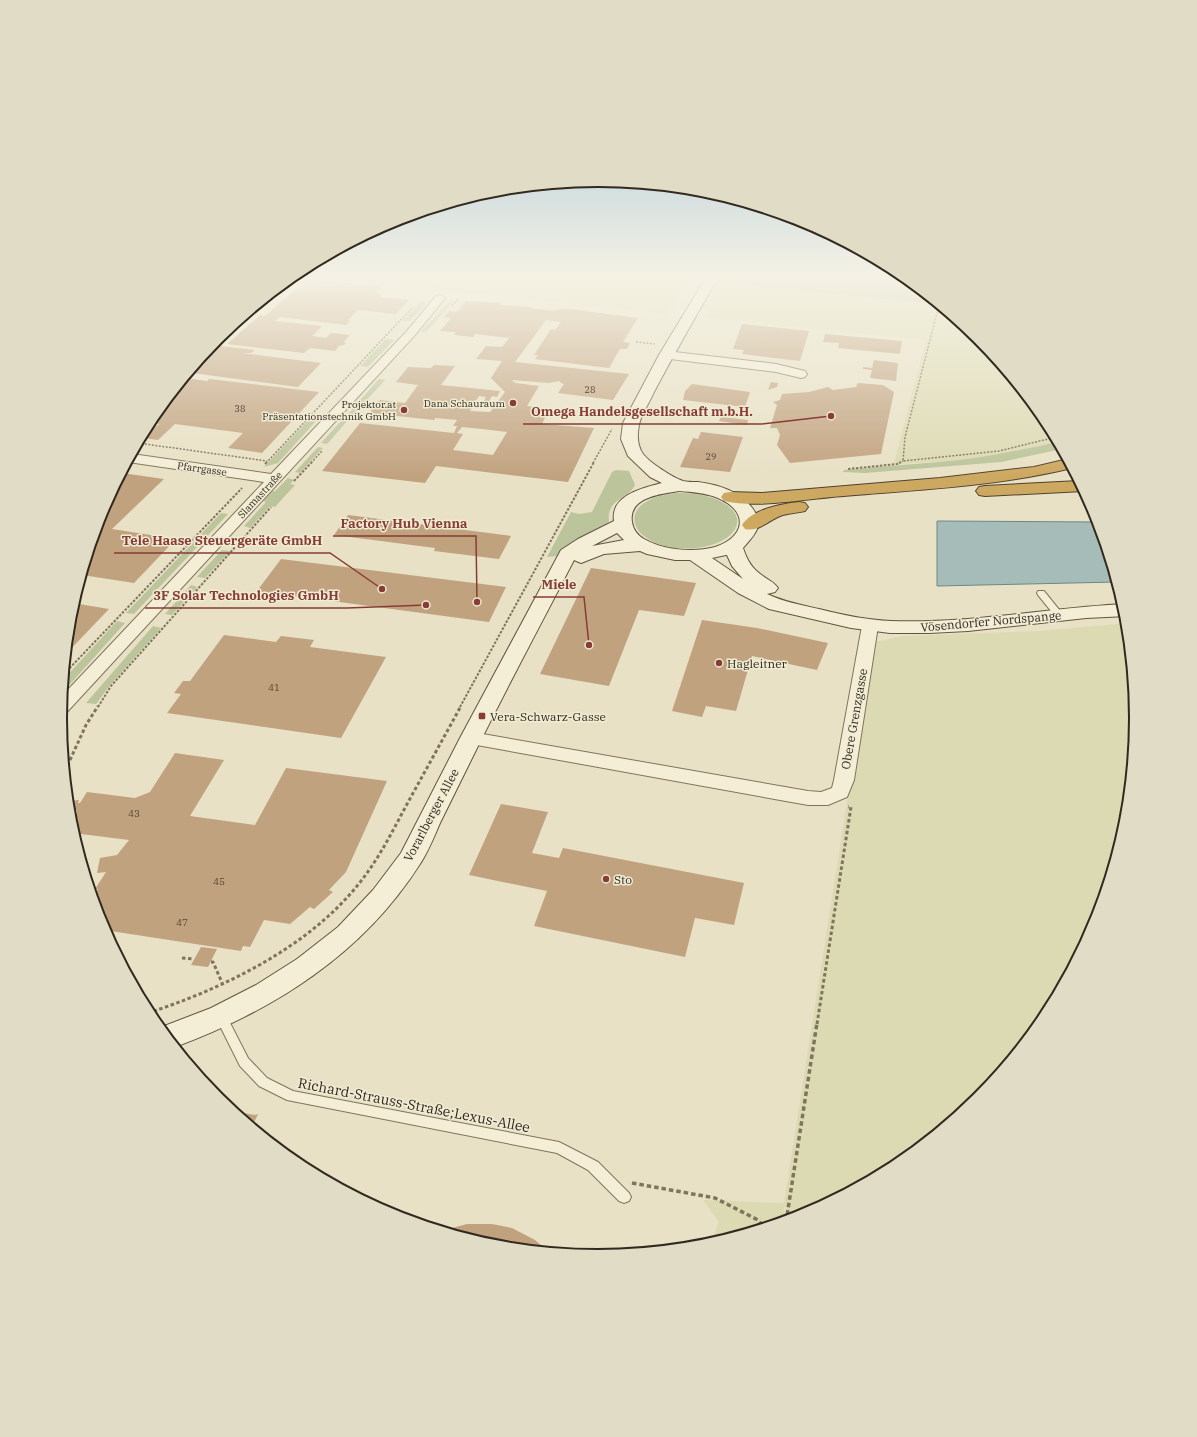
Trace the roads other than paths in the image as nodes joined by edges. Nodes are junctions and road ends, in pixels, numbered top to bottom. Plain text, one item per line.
1 (402, 343) edge
2 (673, 343) edge
3 (666, 355) junction
4 (801, 374) dead end
5 (636, 456) junction
6 (135, 459) edge
7 (1065, 465) edge
8 (1072, 477) edge
9 (275, 479) junction
10 (940, 484) junction
11 (679, 486) junction
12 (1077, 486) edge
13 (1014, 490) junction
14 (644, 493) junction
15 (1080, 493) edge
16 (730, 497) junction
17 (621, 524) junction
18 (751, 525) junction
19 (641, 545) junction
20 (733, 546) junction
21 (696, 556) junction
22 (557, 574) junction
23 (1041, 593) dead end
24 (1119, 610) edge
25 (810, 613) junction
26 (1058, 614) junction
27 (870, 626) junction
28 (67, 701) edge
29 (471, 738) junction
30 (221, 1016) junction
31 (173, 1036) edge
32 (624, 1197) dead end

1 - 9 street, Slamastraße
2 - 3 main road
3 - 4 street
3 - 5 main road
5 - 11 main road
5 - 14 main road
6 - 9 street, Pfarrgasse
7 - 10 highway
8 - 10 highway
9 - 28 street, Slamastraße
10 - 16 highway
11 - 14 main road
11 - 16 main road
12 - 13 highway
13 - 15 highway
13 - 18 highway
14 - 17 main road
16 - 18 main road
17 - 19 main road
17 - 22 main road, Vorarlberger Allee
18 - 20 main road
19 - 21 main road
19 - 22 main road, Vorarlberger Allee
20 - 21 main road
20 - 25 main road, Vösendorfer Nordspange
21 - 25 main road, Vösendorfer Nordspange
22 - 29 main road, Vorarlberger Allee
23 - 26 lane
24 - 26 main road, Vösendorfer Nordspange
25 - 27 main road, Vösendorfer Nordspange
26 - 27 main road, Vösendorfer Nordspange
27 - 29 street, Obere Grenzgasse
29 - 30 main road, Vorarlberger Allee
30 - 31 main road, Vorarlberger Allee
30 - 32 lane, Richard-Strauss-Straße;Lexus-Allee

